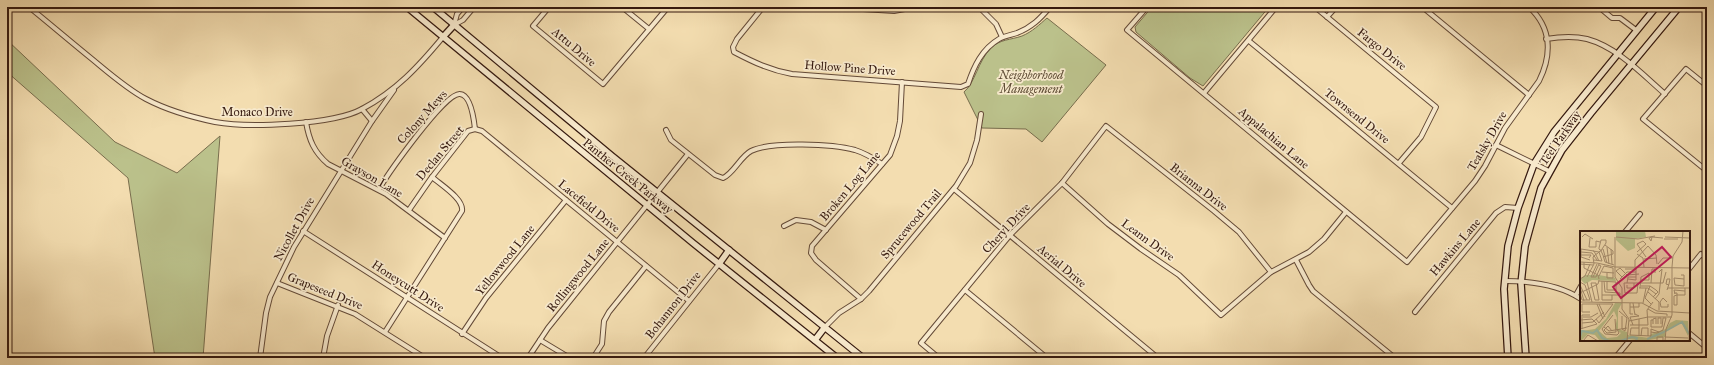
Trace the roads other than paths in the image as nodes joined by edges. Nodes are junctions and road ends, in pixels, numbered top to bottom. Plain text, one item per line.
1 (29, 7) edge
2 (407, 7) edge
3 (433, 7) edge
4 (462, 7) edge
5 (474, 7) edge
6 (549, 7) edge
7 (622, 7) edge
8 (668, 7) edge
9 (763, 7) edge
10 (832, 7) edge
11 (915, 7) edge
12 (979, 7) edge
13 (1050, 7) edge
14 (1147, 7) edge
15 (1276, 7) edge
16 (1315, 7) edge
17 (1336, 7) edge
18 (1529, 7) edge
19 (1599, 7) edge
20 (1656, 7) edge
21 (1679, 7) edge
22 (1426, 10) dead end
23 (1327, 17) junction
24 (454, 24) junction
25 (649, 29) junction
26 (1636, 30) junction
27 (443, 37) junction
28 (1002, 37) junction
29 (1546, 39) junction
30 (1249, 41) junction
31 (1616, 54) junction
32 (1631, 65) junction
33 (902, 82) junction
34 (1707, 86) edge
35 (396, 88) junction
36 (1204, 93) junction
37 (1529, 94) junction
38 (1665, 94) junction
39 (362, 109) junction
40 (981, 114) dead end
41 (372, 121) junction
42 (306, 122) junction
43 (1106, 126) joint
44 (475, 129) junction
45 (666, 130) dead end
46 (1496, 145) junction
47 (688, 154) junction
48 (1399, 163) junction
49 (882, 164) junction
50 (1534, 164) junction
51 (341, 170) junction
52 (1549, 171) junction
53 (1707, 171) edge
54 (432, 177) junction
55 (1062, 183) junction
56 (379, 189) junction
57 (954, 189) junction
58 (658, 193) junction
59 (566, 200) junction
60 (647, 206) junction
61 (1452, 208) junction
62 (1518, 208) junction
63 (409, 210) junction
64 (1346, 212) junction
65 (1640, 214) dead end
66 (784, 226) dead end
67 (303, 230) junction
68 (826, 230) junction
69 (1626, 231) edge
70 (1010, 235) junction
71 (445, 238) junction
72 (617, 242) junction
73 (729, 250) junction
74 (1707, 259) edge
75 (1296, 260) junction
76 (1407, 262) joint
77 (719, 264) junction
78 (646, 266) junction
79 (1690, 268) edge
80 (1271, 272) junction
81 (1505, 281) junction
82 (1522, 281) junction
83 (277, 283) junction
84 (1580, 288) edge
85 (965, 290) junction
86 (1576, 295) junction
87 (1580, 297) edge
88 (407, 298) junction
89 (861, 299) junction
90 (689, 301) junction
91 (338, 306) junction
92 (1415, 312) dead end
93 (825, 327) junction
94 (385, 332) junction
95 (462, 334) junction
96 (1690, 334) edge
97 (540, 340) junction
98 (814, 340) junction
99 (1629, 341) edge
100 (1707, 348) edge
101 (260, 358) edge
102 (323, 358) edge
103 (425, 358) edge
104 (502, 358) edge
105 (528, 358) edge
106 (570, 358) edge
107 (594, 358) edge
108 (644, 358) edge
109 (837, 358) edge
110 (863, 358) edge
111 (939, 358) edge
112 (1047, 358) edge
113 (1158, 358) edge
114 (1395, 358) edge
115 (1508, 358) edge
116 (1526, 358) edge
117 (1615, 358) edge

1 - 42 street, Monaco Drive
2 - 27 main road, Panther Creek Parkway
3 - 24 main road, Panther Creek Parkway
4 - 24 street
5 - 24 street
6 - 25 street, Attu Drive
7 - 25 street
8 - 25 street
9 - 33 street, Hollow Pine Drive
10 - 11 street
12 - 28 street
13 - 28 street
14 - 36 street, Appalachian Lane
15 - 30 street
16 - 23 street, Fargo Drive
17 - 23 street
18 - 29 street, Tealsky Drive
19 - 26 street
20 - 26 main road, Teel Parkway
21 - 32 main road, Teel Parkway
22 - 37 street
23 - 48 street, Fargo Drive
24 - 27 main road
24 - 58 main road, Panther Creek Parkway
26 - 31 main road, Teel Parkway
27 - 35 street, Monaco Drive
27 - 60 main road, Panther Creek Parkway
28 - 33 street, Hollow Pine Drive
29 - 31 street
29 - 37 street, Tealsky Drive
30 - 36 street
30 - 48 street, Townsend Drive
31 - 32 street
31 - 50 main road, Teel Parkway
32 - 38 street
32 - 52 main road, Teel Parkway
33 - 49 street, Broken Log Lane
34 - 38 street
35 - 39 street, Monaco Drive
35 - 41 street, Nicollet Drive
36 - 64 street, Appalachian Lane
37 - 46 street, Tealsky Drive
38 - 53 street
39 - 41 street
39 - 42 street, Monaco Drive
40 - 57 street, Sprucewood Trail
41 - 51 street, Nicollet Drive
42 - 51 street, Grayson Lane
43 - 55 street, Cheryl Drive
43 - 80 street, Brianna Drive
44 - 54 street, Declan Street
44 - 56 street, Colony Mews
44 - 59 street, Lacefield Drive
45 - 47 street
46 - 50 street
46 - 61 street, Tealsky Drive
47 - 49 street
47 - 58 street, Rollingwood Lane
48 - 61 street, Townsend Drive
49 - 68 street, Broken Log Lane
50 - 52 street
50 - 62 main road, Teel Parkway
51 - 56 street, Grayson Lane
51 - 67 street, Nicollet Drive
52 - 82 main road, Teel Parkway
54 - 63 street, Declan Street
54 - 71 street
55 - 70 street, Cheryl Drive
55 - 80 street, Leann Drive
56 - 63 street, Grayson Lane
57 - 70 street, Aerial Drive
57 - 89 street, Sprucewood Trail
58 - 60 street, Rollingwood Lane
58 - 73 main road, Panther Creek Parkway
59 - 72 street, Lacefield Drive
59 - 95 street, Yellowwood Lane
60 - 72 street, Rollingwood Lane
60 - 77 main road, Panther Creek Parkway
61 - 76 street, Tealsky Drive
62 - 81 main road, Teel Parkway
62 - 92 street, Hawkins Lane
63 - 71 street, Grayson Lane
64 - 75 street
64 - 76 street, Appalachian Lane
65 - 69 street
66 - 68 street
67 - 83 street, Nicollet Drive
67 - 88 street, Honeycutt Drive
68 - 89 street, Broken Log Lane
70 - 85 street, Cheryl Drive
70 - 113 street, Aerial Drive
71 - 88 street
72 - 78 street, Lacefield Drive
72 - 97 street, Rollingwood Lane
73 - 77 main road
73 - 93 main road, Panther Creek Parkway
74 - 79 street
75 - 80 street
75 - 114 street
77 - 90 street, Bohannon Drive
77 - 98 main road, Panther Creek Parkway
78 - 90 street, Lacefield Drive
78 - 107 street
81 - 82 street
81 - 115 main road, Teel Parkway
82 - 86 street
82 - 116 main road, Teel Parkway
83 - 91 street, Grapeseed Drive
83 - 101 street, Nicollet Drive
84 - 86 street
85 - 111 street, Cheryl Drive
85 - 112 street
86 - 87 street
88 - 94 street
88 - 95 street, Honeycutt Drive
89 - 93 street, Sprucewood Trail
90 - 108 street, Bohannon Drive
91 - 94 street, Grapeseed Drive
91 - 102 street
93 - 98 main road
93 - 110 main road, Panther Creek Parkway
94 - 103 street, Grapeseed Drive
95 - 104 street, Honeycutt Drive
96 - 100 street
97 - 105 street, Rollingwood Lane
97 - 106 street
98 - 109 main road, Panther Creek Parkway
99 - 117 street

